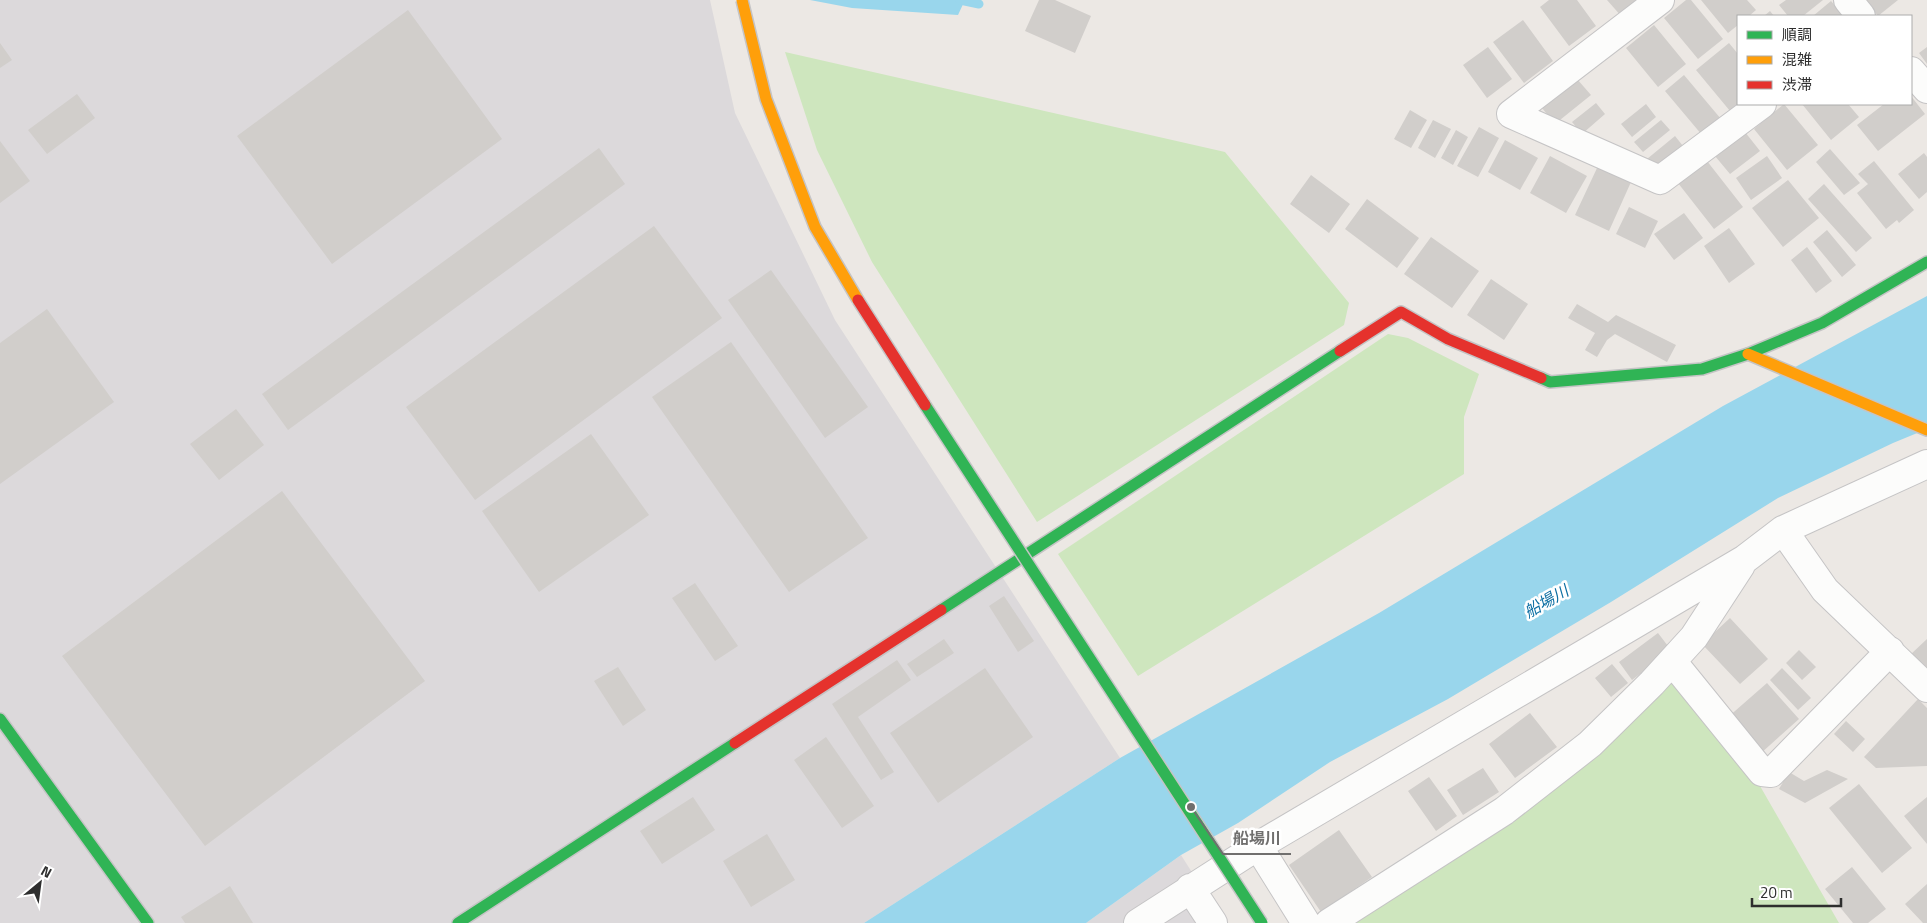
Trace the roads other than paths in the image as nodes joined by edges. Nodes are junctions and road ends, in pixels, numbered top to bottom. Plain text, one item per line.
1 (742, 0) edge
2 (1660, 0) edge
3 (1848, 0) edge
4 (1860, 15) edge
5 (1912, 72) edge
6 (1927, 89) edge
7 (1761, 105) edge
8 (1927, 262) edge
9 (1748, 354) junction
10 (1927, 430) edge
11 (1927, 464) edge
12 (1783, 530) junction
13 (1745, 559) junction
14 (1890, 652) junction
15 (1672, 661) junction
16 (1927, 688) edge
17 (0, 719) edge
18 (1258, 846) junction
19 (1190, 888) junction
20 (148, 923) edge
21 (458, 923) edge
22 (1138, 923) edge
23 (1213, 923) edge
24 (1262, 923) edge
25 (1306, 923) edge
26 (1329, 923) edge

1 - 24 street, bridge
2 - 7 street
3 - 4 street
5 - 6 street
8 - 9 street
9 - 10 street
9 - 21 street
11 - 12 street
12 - 13 street
12 - 14 street
13 - 15 street
13 - 18 street
14 - 15 street
14 - 16 street
15 - 26 street
17 - 20 street
18 - 19 street
18 - 25 street
19 - 22 street
19 - 23 street

